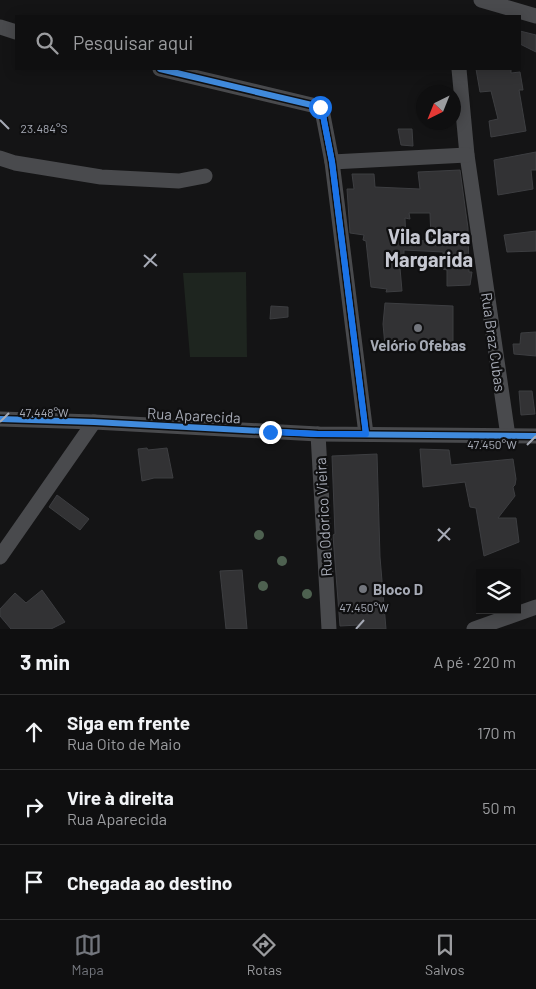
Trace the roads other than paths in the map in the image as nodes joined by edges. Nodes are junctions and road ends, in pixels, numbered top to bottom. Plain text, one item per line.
1 (493, 5) edge
2 (536, 16) edge
3 (0, 27) edge
4 (15, 32) edge
5 (164, 70) edge
6 (458, 70) edge
7 (467, 155) junction
8 (0, 158) edge
9 (332, 162) junction
10 (205, 176) dead end
11 (0, 418) edge
12 (94, 422) junction
13 (318, 434) junction
14 (366, 434) junction
15 (508, 436) junction
16 (536, 436) edge
17 (0, 557) edge
18 (536, 608) edge
19 (329, 629) edge
20 (474, 629) edge

1 - 2 street
3 - 4 street
5 - 9 street
6 - 7 street, Rua Braz Cubas
7 - 9 street
7 - 15 street, Rua Braz Cubas
8 - 10 street
9 - 14 street
11 - 12 street, Rua Aparecida
12 - 13 street, Rua Aparecida
12 - 17 street
13 - 14 street, Rua Aparecida
13 - 19 street, Rua Odorico Vieira
14 - 15 street, Rua Aparecida
15 - 16 street, Rua Aparecida
18 - 20 street

